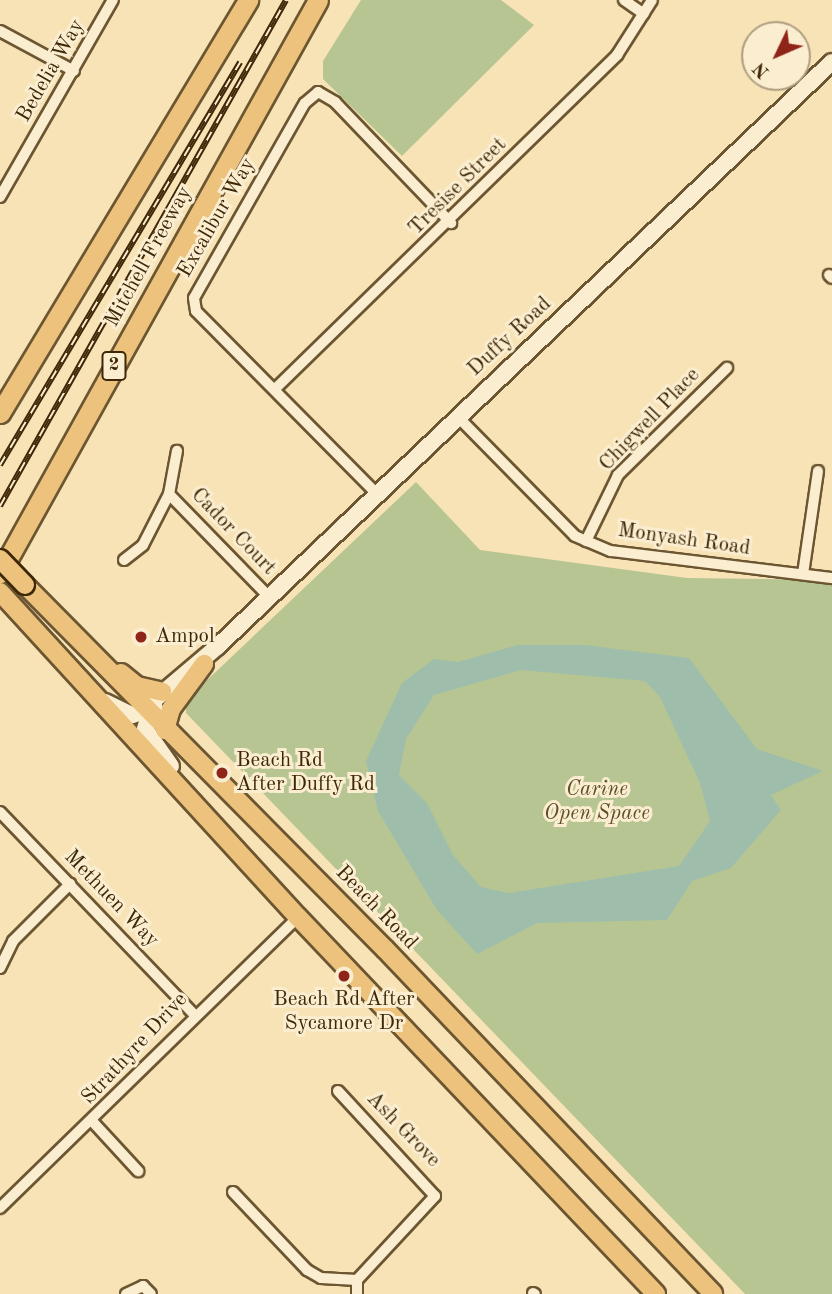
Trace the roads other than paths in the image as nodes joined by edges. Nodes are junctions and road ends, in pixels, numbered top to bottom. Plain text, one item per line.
1 (113, 0) edge
2 (248, 0) edge
3 (318, 0) edge
4 (624, 0) edge
5 (652, 0) edge
6 (644, 14) junction
7 (0, 31) edge
8 (832, 62) edge
9 (74, 71) junction
10 (0, 197) edge
11 (451, 223) junction
12 (727, 368) dead end
13 (276, 388) junction
14 (0, 412) edge
15 (457, 415) junction
16 (177, 451) dead end
17 (818, 471) dead end
18 (376, 493) junction
19 (169, 494) junction
20 (586, 541) junction
21 (0, 559) edge
22 (124, 560) dead end
23 (0, 573) edge
24 (803, 574) junction
25 (832, 578) edge
26 (0, 592) edge
27 (269, 597) junction
28 (54, 616) junction
29 (218, 646) junction
30 (204, 664) junction
31 (162, 692) junction
32 (96, 695) junction
33 (147, 713) junction
34 (164, 730) junction
35 (0, 812) edge
36 (219, 830) junction
37 (70, 884) junction
38 (298, 917) junction
39 (0, 968) edge
40 (194, 1014) junction
41 (338, 1091) dead end
42 (93, 1122) junction
43 (138, 1171) dead end
44 (233, 1192) dead end
45 (0, 1208) edge
46 (357, 1280) junction
47 (710, 1292) edge
48 (126, 1294) edge
49 (151, 1294) edge
50 (357, 1294) edge
51 (656, 1294) edge

1 - 9 street, Bedelia Way
2 - 14 highway, Mitchell Freeway
3 - 23 highway, Mitchell Freeway / 2
4 - 6 street
5 - 6 street, Tresise Street
6 - 11 street, Tresise Street
7 - 9 street
8 - 15 main road, Duffy Road
9 - 10 street, Bedelia Way
11 - 13 street, Tresise Street
11 - 13 street, Excalibur Way
12 - 20 street, Chigwell Place
13 - 18 street, Excalibur Way
15 - 18 main road, Duffy Road
15 - 20 street, Monyash Road
16 - 19 street, Cador Court
17 - 24 street
18 - 27 main road, Duffy Road
19 - 22 street, Cador Court
19 - 27 street, Cador Court
20 - 24 street, Monyash Road
21 - 28 main road, Beach Road, bridge
24 - 25 street, Monyash Road
26 - 32 main road
27 - 29 main road, Duffy Road
28 - 31 main road
28 - 33 main road, Beach Road
29 - 30 main road, Duffy Road
29 - 31 main road, Duffy Road
30 - 33 main road, Duffy Road
30 - 34 main road
31 - 33 main road, Duffy Road
32 - 33 main road
32 - 36 main road
33 - 34 main road, Beach Road
33 - 36 main road
34 - 47 main road, Beach Road
35 - 37 street, Methuen Way
36 - 38 main road
37 - 39 street
37 - 40 street, Methuen Way
38 - 40 street, Strathyre Drive
38 - 51 main road
40 - 42 street, Strathyre Drive
41 - 46 street, Ash Grove
42 - 43 street
42 - 45 street, Strathyre Drive
44 - 46 street
46 - 50 street
48 - 49 street

